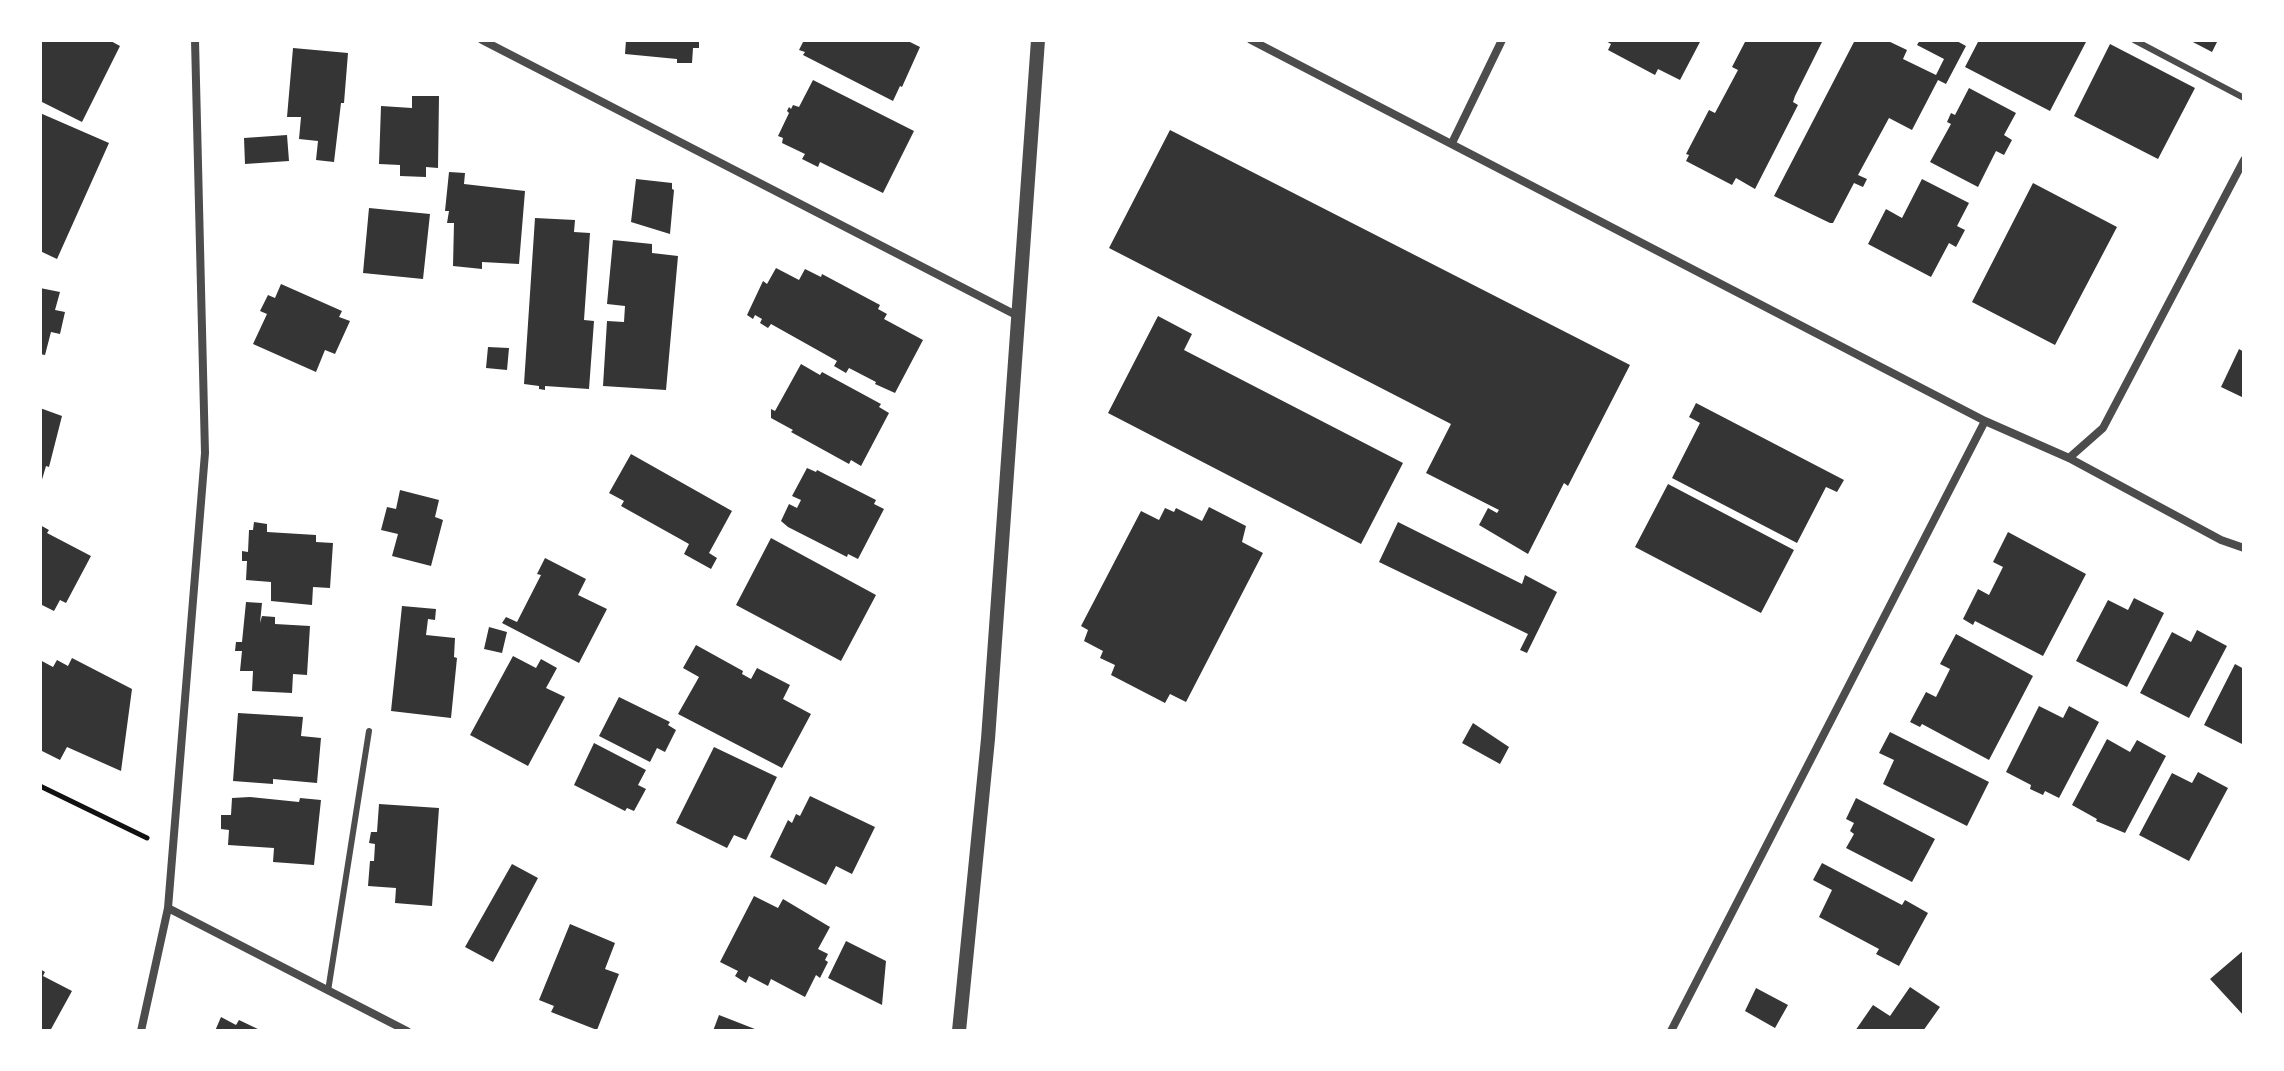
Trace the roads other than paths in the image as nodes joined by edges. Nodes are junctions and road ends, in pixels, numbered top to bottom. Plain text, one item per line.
1 (195, 40) edge
2 (482, 40) edge
3 (1038, 40) edge
4 (1251, 40) edge
5 (1502, 40) edge
6 (2134, 40) edge
7 (2244, 98) edge
8 (1452, 143) junction
9 (2244, 160) edge
10 (1016, 315) junction
11 (1985, 421) junction
12 (2069, 458) junction
13 (2244, 548) edge
14 (369, 731) dead end
15 (168, 908) junction
16 (328, 991) junction
17 (141, 1031) edge
18 (407, 1031) edge
19 (959, 1031) edge
20 (1671, 1031) edge

1 - 15 street
2 - 10 street
3 - 10 street
4 - 8 street
5 - 8 street
6 - 7 lane
8 - 11 street
9 - 12 street
10 - 19 street
11 - 12 street
11 - 20 street
12 - 13 street
14 - 16 lane
15 - 16 street
15 - 17 street
16 - 18 street

